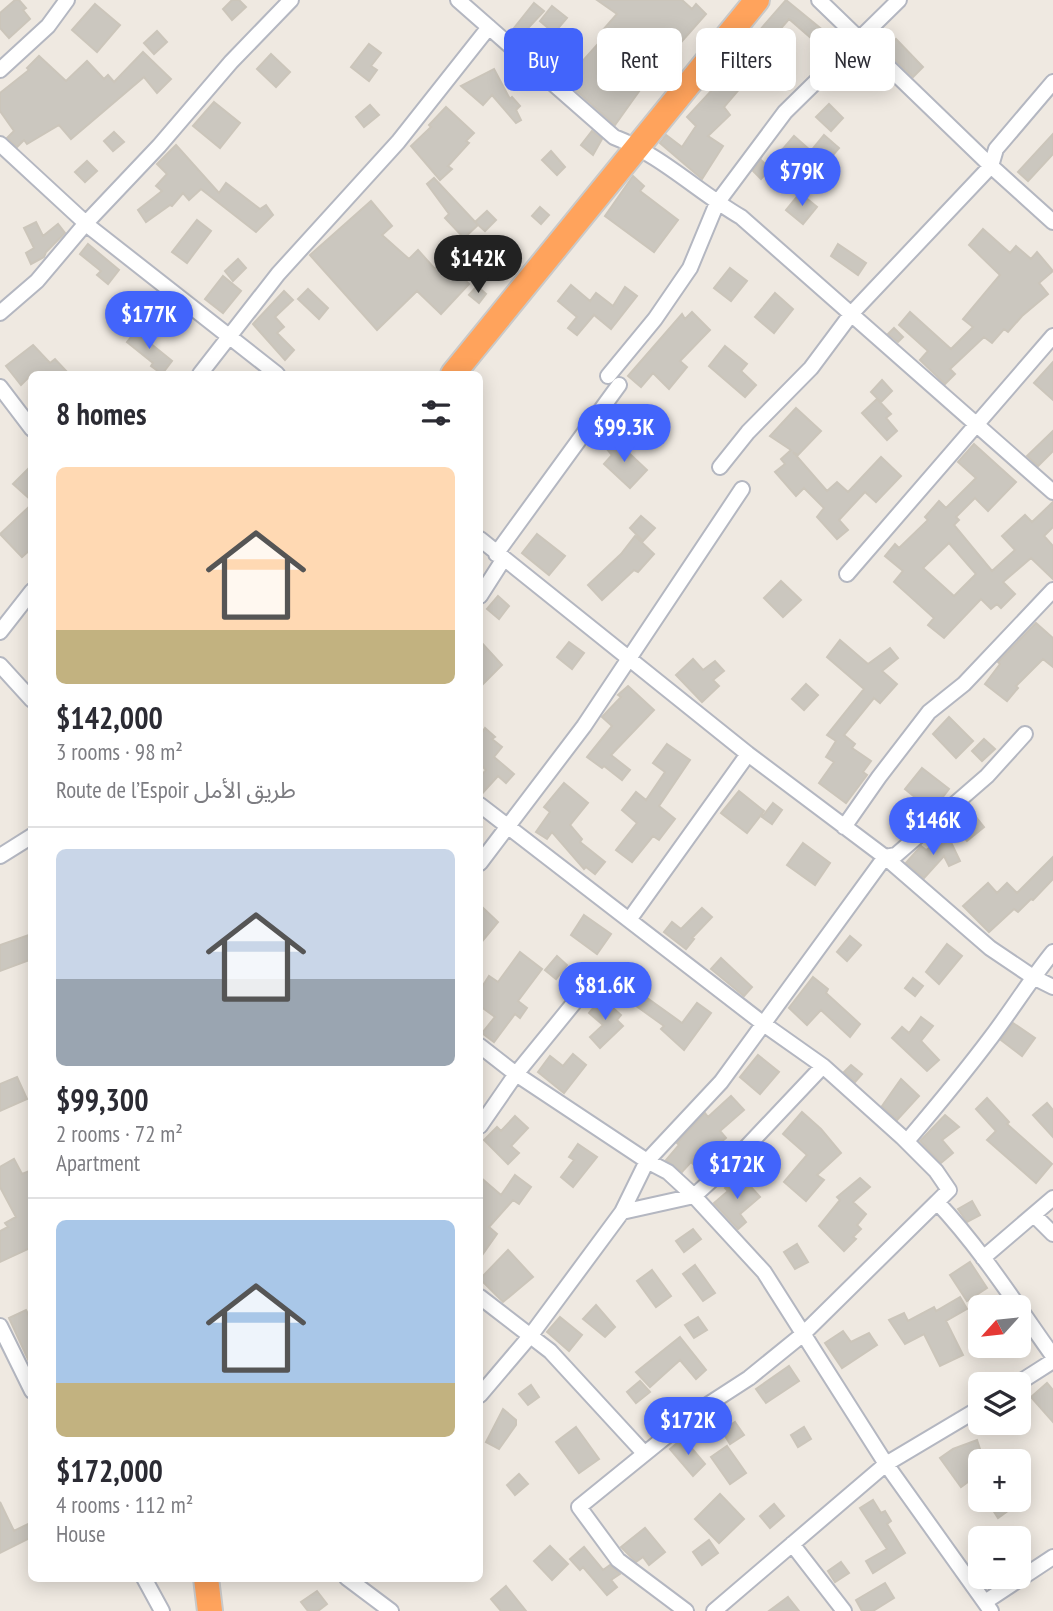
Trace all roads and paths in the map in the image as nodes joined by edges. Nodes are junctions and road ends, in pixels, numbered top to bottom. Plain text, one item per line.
1 (67, 0) edge
2 (291, 0) edge
3 (458, 0) edge
4 (757, 0) edge
5 (819, 0) edge
6 (899, 0) edge
7 (489, 27) junction
8 (848, 28) edge
9 (872, 28) edge
10 (0, 70) edge
11 (895, 73) edge
12 (1053, 82) edge
13 (810, 88) edge
14 (0, 144) edge
15 (639, 146) junction
16 (991, 166) junction
17 (717, 202) junction
18 (1053, 222) edge
19 (86, 223) junction
20 (0, 313) edge
21 (852, 313) junction
22 (1053, 336) edge
23 (229, 339) junction
24 (202, 371) edge
25 (273, 371) edge
26 (455, 371) edge
27 (0, 387) edge
28 (28, 424) edge
29 (974, 424) junction
30 (720, 467) dead end
31 (742, 489) dead end
32 (1053, 492) edge
33 (483, 542) edge
34 (500, 557) junction
35 (846, 574) dead end
36 (483, 590) edge
37 (1053, 590) edge
38 (28, 596) edge
39 (0, 632) edge
40 (628, 657) junction
41 (0, 665) edge
42 (28, 696) edge
43 (1025, 734) dead end
44 (748, 754) junction
45 (483, 807) edge
46 (509, 827) junction
47 (844, 827) junction
48 (28, 838) edge
49 (0, 856) edge
50 (885, 857) junction
51 (483, 859) edge
52 (629, 920) junction
53 (1053, 953) edge
54 (1032, 977) junction
55 (591, 982) dead end
56 (1053, 987) edge
57 (765, 1025) junction
58 (483, 1048) edge
59 (823, 1066) junction
60 (516, 1074) junction
61 (483, 1122) edge
62 (906, 1141) junction
63 (647, 1161) junction
64 (694, 1196) junction
65 (1053, 1198) edge
66 (937, 1202) junction
67 (622, 1212) junction
68 (1034, 1215) junction
69 (1053, 1234) edge
70 (983, 1258) junction
71 (483, 1299) edge
72 (0, 1326) edge
73 (531, 1335) junction
74 (802, 1335) junction
75 (1053, 1356) edge
76 (1053, 1362) edge
77 (1031, 1375) edge
78 (28, 1383) edge
79 (483, 1391) edge
80 (968, 1415) edge
81 (644, 1453) junction
82 (886, 1464) junction
83 (792, 1544) junction
84 (1053, 1558) edge
85 (146, 1582) edge
86 (206, 1582) edge
87 (352, 1582) edge
88 (988, 1607) edge
89 (162, 1611) edge
90 (210, 1611) edge
91 (391, 1611) edge
92 (686, 1611) edge
93 (714, 1611) edge
94 (844, 1611) edge

1 - 10 street
2 - 19 street
3 - 7 street
4 - 15 highway
5 - 8 street
6 - 9 street
7 - 15 street
7 - 23 street
11 - 16 street
12 - 16 street
13 - 17 street
14 - 19 street
15 - 17 street
15 - 26 highway
16 - 18 street
16 - 21 street
17 - 21 street
17 - 34 street
19 - 20 street
19 - 23 street
21 - 29 street
21 - 30 street
22 - 29 street
23 - 24 street
23 - 25 street
27 - 28 street
29 - 32 street
29 - 35 street
31 - 40 street
33 - 34 street
34 - 36 street
34 - 40 street
37 - 47 street
38 - 39 street
40 - 44 street
40 - 46 street
41 - 42 street
43 - 50 street
44 - 47 street
44 - 52 street
45 - 46 street
46 - 51 street
46 - 52 street
47 - 50 street
48 - 49 street
50 - 54 street
50 - 57 street
52 - 57 street
53 - 54 street
54 - 56 street
54 - 62 street
55 - 60 street
57 - 59 street
57 - 63 street
58 - 60 street
59 - 62 street
59 - 64 street
60 - 61 street
60 - 63 street
62 - 66 street
63 - 64 street
63 - 67 street
64 - 67 street
64 - 74 street
65 - 68 street
66 - 70 street
66 - 74 street
67 - 73 street
68 - 69 street
68 - 70 street
70 - 75 street
71 - 73 street
72 - 78 street
73 - 79 street
73 - 81 street
74 - 81 street
74 - 82 street
76 - 77 street
80 - 82 street
81 - 92 street
82 - 83 street
82 - 88 street
83 - 93 street
83 - 94 street
84 - 88 street
85 - 89 street
86 - 90 highway
87 - 91 street

